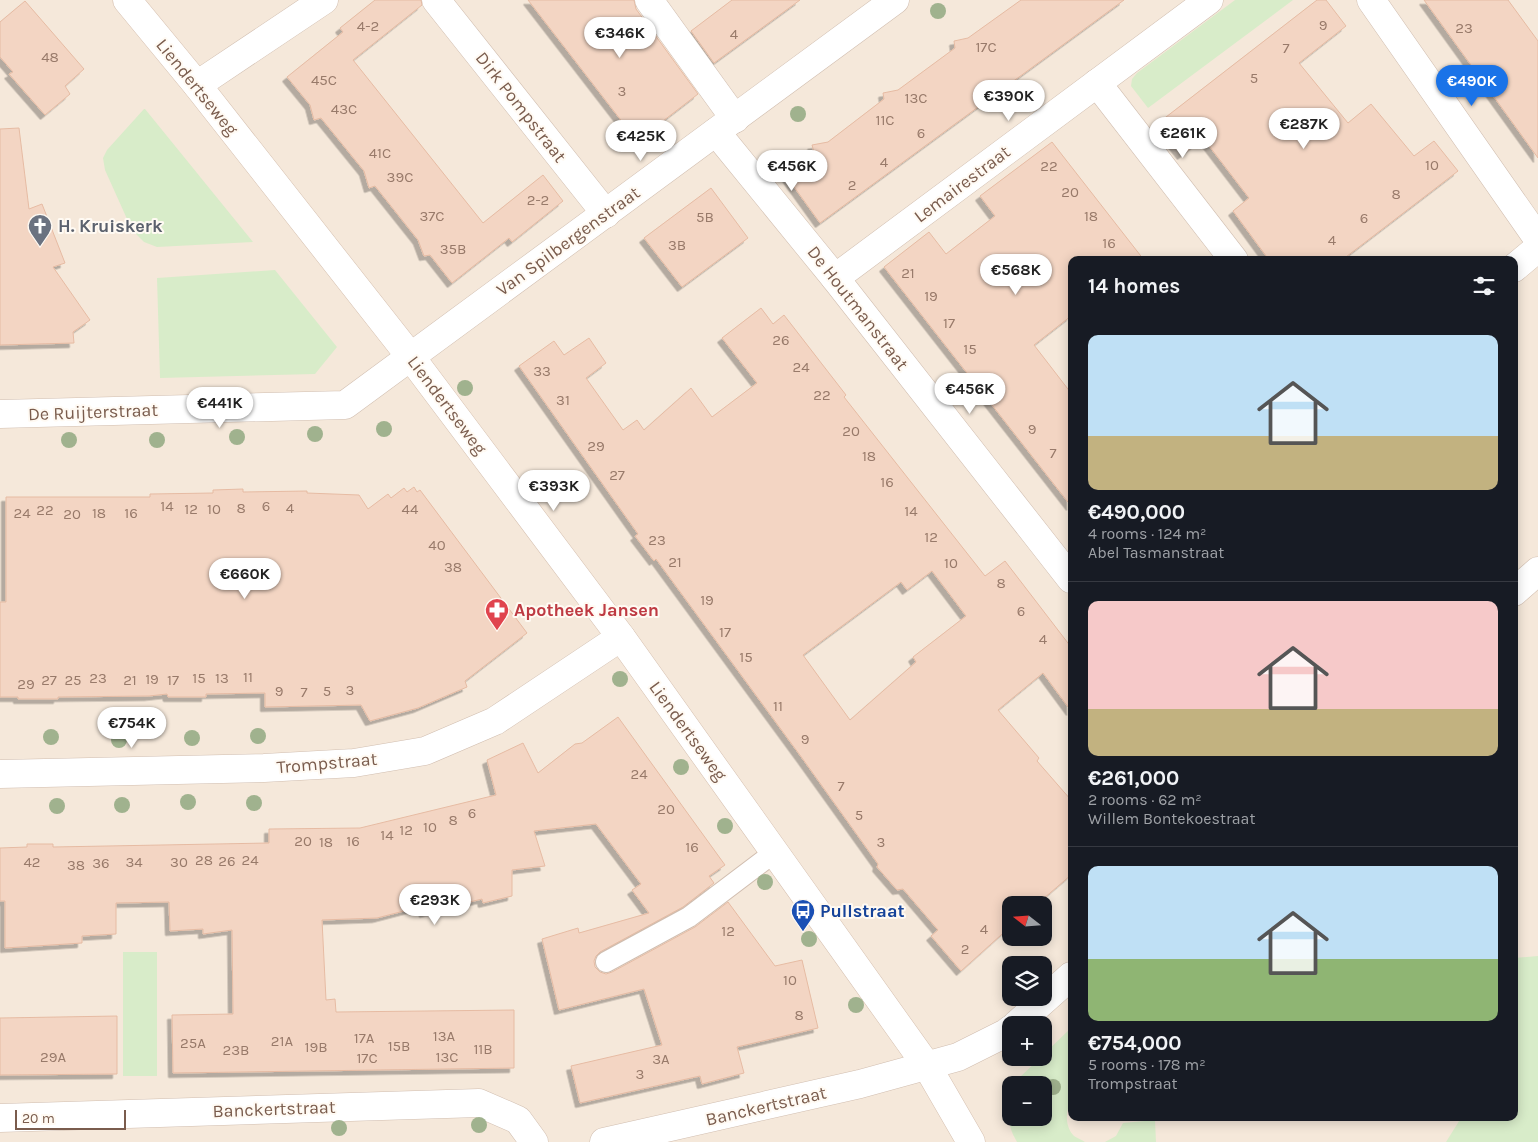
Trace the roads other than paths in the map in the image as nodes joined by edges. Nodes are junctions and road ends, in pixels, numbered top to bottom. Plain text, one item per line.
1 (127, 0) edge
2 (324, 0) edge
3 (436, 0) edge
4 (649, 0) edge
5 (895, 0) edge
6 (1209, 0) edge
7 (1371, 0) edge
8 (1097, 83) junction
9 (197, 85) junction
10 (726, 126) junction
11 (606, 214) junction
12 (1538, 239) edge
13 (1538, 248) edge
14 (1231, 256) edge
15 (1518, 265) edge
16 (835, 278) junction
17 (410, 356) junction
18 (0, 414) edge
19 (1538, 571) edge
20 (1068, 575) edge
21 (1518, 588) edge
22 (621, 637) junction
23 (0, 774) edge
24 (775, 852) junction
25 (606, 962) dead end
26 (1068, 979) edge
27 (1026, 1016) edge
28 (1002, 1035) edge
29 (927, 1066) junction
30 (0, 1118) edge
31 (534, 1142) edge
32 (604, 1142) edge
33 (970, 1142) edge

1 - 9 street, Liendertseweg
2 - 9 street
3 - 11 street, Dirk Pompstraat
4 - 10 street
5 - 10 street, Van Spilbergenstraat
6 - 8 street, Lemairestraat
7 - 12 street
8 - 14 street
8 - 16 street, Lemairestraat
9 - 17 street, Liendertseweg
10 - 11 street, Van Spilbergenstraat
10 - 16 street, De Houtmanstraat
11 - 17 street, Van Spilbergenstraat
13 - 15 street
16 - 20 street, De Houtmanstraat
17 - 18 street, De Ruijterstraat
17 - 22 street, Liendertseweg
19 - 21 street
22 - 23 street, Trompstraat
22 - 24 street, Liendertseweg
24 - 25 lane
24 - 29 street, Liendertseweg
26 - 27 street
28 - 29 street
29 - 32 street, Banckertstraat
29 - 33 street, Liendertseweg
30 - 31 street, Banckertstraat

